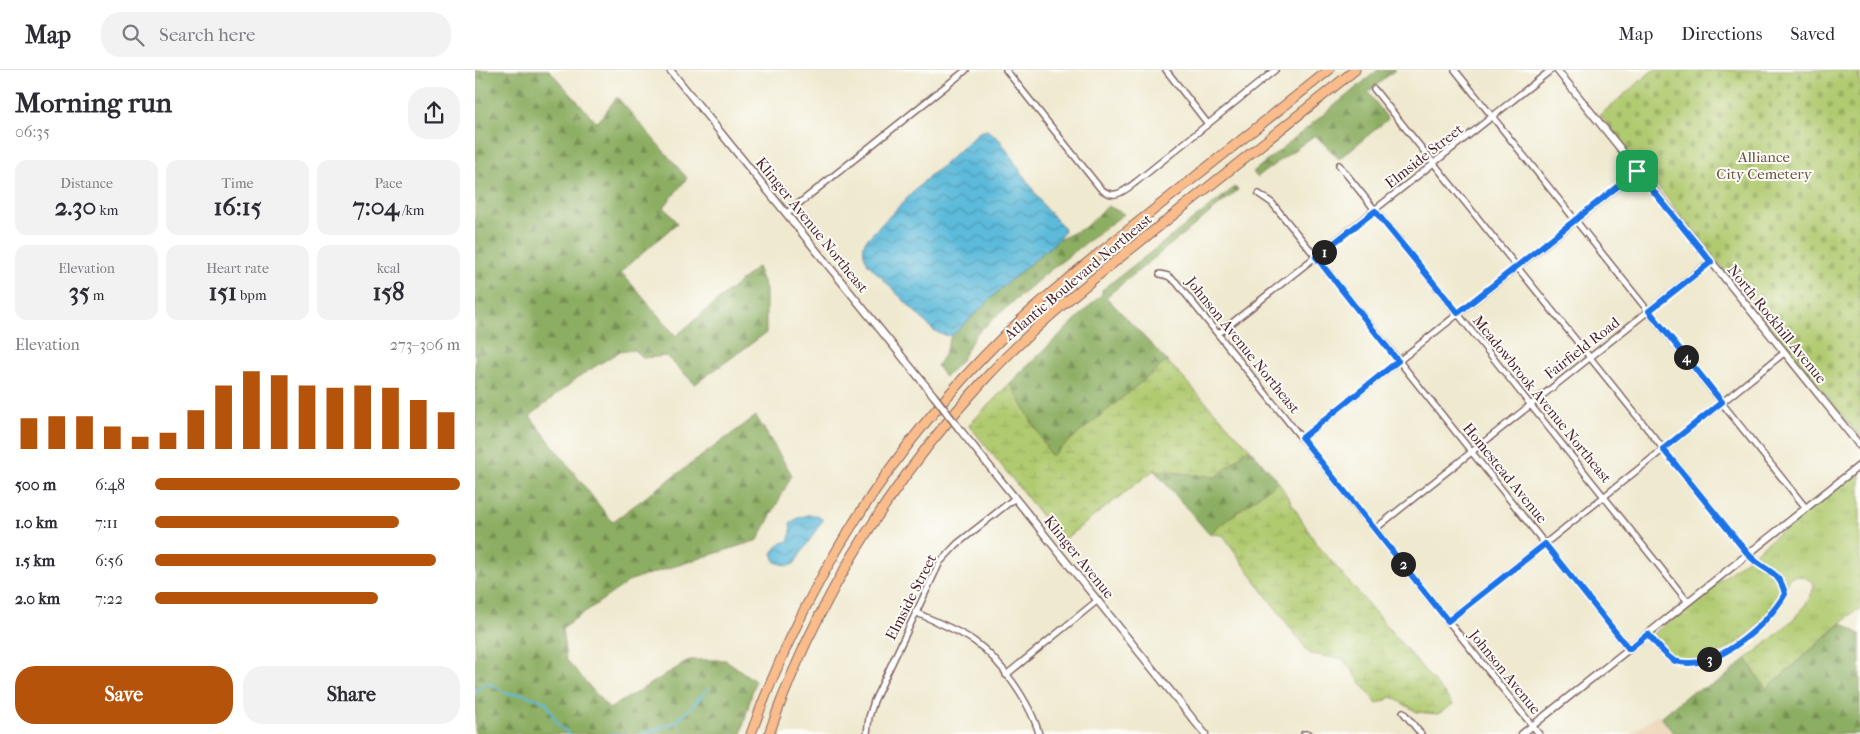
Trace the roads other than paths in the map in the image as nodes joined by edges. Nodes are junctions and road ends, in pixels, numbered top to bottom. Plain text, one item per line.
1 (670, 70) edge
2 (966, 70) edge
3 (1006, 70) edge
4 (1166, 70) edge
5 (1275, 70) edge
6 (1329, 70) edge
7 (1355, 70) edge
8 (1455, 70) edge
9 (1551, 70) edge
10 (1557, 70) edge
11 (1374, 89) dead end
12 (1493, 117) junction
13 (1208, 124) junction
14 (1434, 164) junction
15 (1339, 165) dead end
16 (1637, 171) junction
17 (1259, 194) dead end
18 (1375, 211) junction
19 (787, 213) junction
20 (1576, 220) junction
21 (1316, 257) junction
22 (1711, 262) junction
23 (1517, 267) junction
24 (1160, 274) dead end
25 (1649, 311) junction
26 (1458, 313) junction
27 (1218, 334) junction
28 (1784, 352) junction
29 (1590, 358) junction
30 (1398, 361) junction
31 (934, 396) joint
32 (1722, 402) junction
33 (1531, 404) junction
34 (1302, 438) junction
35 (1860, 446) edge
36 (1663, 449) junction
37 (1471, 451) junction
38 (1860, 465) edge
39 (1604, 496) junction
40 (1015, 498) junction
41 (1806, 508) junction
42 (1375, 529) junction
43 (1545, 544) junction
44 (1748, 554) junction
45 (1098, 600) junction
46 (1688, 602) junction
47 (915, 612) junction
48 (1448, 621) junction
49 (1648, 634) junction
50 (1629, 649) junction
51 (1006, 675) junction
52 (1403, 712) dead end
53 (1532, 726) junction
54 (751, 734) edge
55 (769, 734) edge
56 (867, 734) edge
57 (1039, 734) edge
58 (1205, 734) edge
59 (1421, 734) edge
60 (1522, 734) edge
61 (1539, 734) edge

1 - 19 street, Klinger Avenue Northeast
2 - 19 street
3 - 13 street
4 - 13 street
5 - 13 street
6 - 54 highway, Atlantic Boulevard Northeast
7 - 55 highway, Atlantic Boulevard Northeast
8 - 12 street
9 - 12 street, Elmside Street
10 - 16 street, North Rockhill Avenue
11 - 14 street
12 - 14 street, Elmside Street
12 - 20 street
14 - 18 street, Elmside Street
14 - 23 street
15 - 18 street, Meadowbrook Avenue Northeast
16 - 20 street
16 - 22 street, North Rockhill Avenue
17 - 21 street, Homestead Avenue
18 - 21 street, Elmside Street
18 - 26 street, Meadowbrook Avenue Northeast
19 - 31 street, Klinger Avenue Northeast
20 - 23 street
20 - 25 street
21 - 27 street, Elmside Street
21 - 30 street, Homestead Avenue
22 - 25 street, Fairfield Road
22 - 28 street, North Rockhill Avenue
23 - 26 street
23 - 29 street
24 - 27 street, Johnson Avenue Northeast
25 - 29 street, Fairfield Road
25 - 32 street
26 - 30 street
26 - 33 street, Meadowbrook Avenue Northeast
27 - 34 street, Johnson Avenue Northeast
28 - 32 street
28 - 35 street, North Rockhill Avenue
29 - 33 street, Fairfield Road
29 - 36 street
30 - 34 street
30 - 37 street, Homestead Avenue
31 - 40 street, Klinger Avenue, bridge
32 - 36 street
32 - 41 street
33 - 37 street, Fairfield Road
33 - 39 street, Meadowbrook Avenue Northeast
34 - 42 street, Johnson Avenue
36 - 39 street
36 - 44 street
37 - 42 street, Fairfield Road
37 - 43 street, Homestead Avenue
38 - 41 street
39 - 43 street
39 - 46 street, Meadowbrook Avenue Northeast
40 - 45 street, Klinger Avenue
40 - 47 street, Elmside Street
41 - 44 street
42 - 48 street, Johnson Avenue
43 - 48 street
43 - 50 street, Homestead Avenue
44 - 46 street
44 - 49 street
45 - 51 street
45 - 58 street, Klinger Avenue
46 - 49 street
47 - 51 street
47 - 56 street, Elmside Street
48 - 53 street, Johnson Avenue
49 - 50 street
50 - 53 street
51 - 57 street
52 - 59 street
53 - 60 street
53 - 61 street, Johnson Avenue

